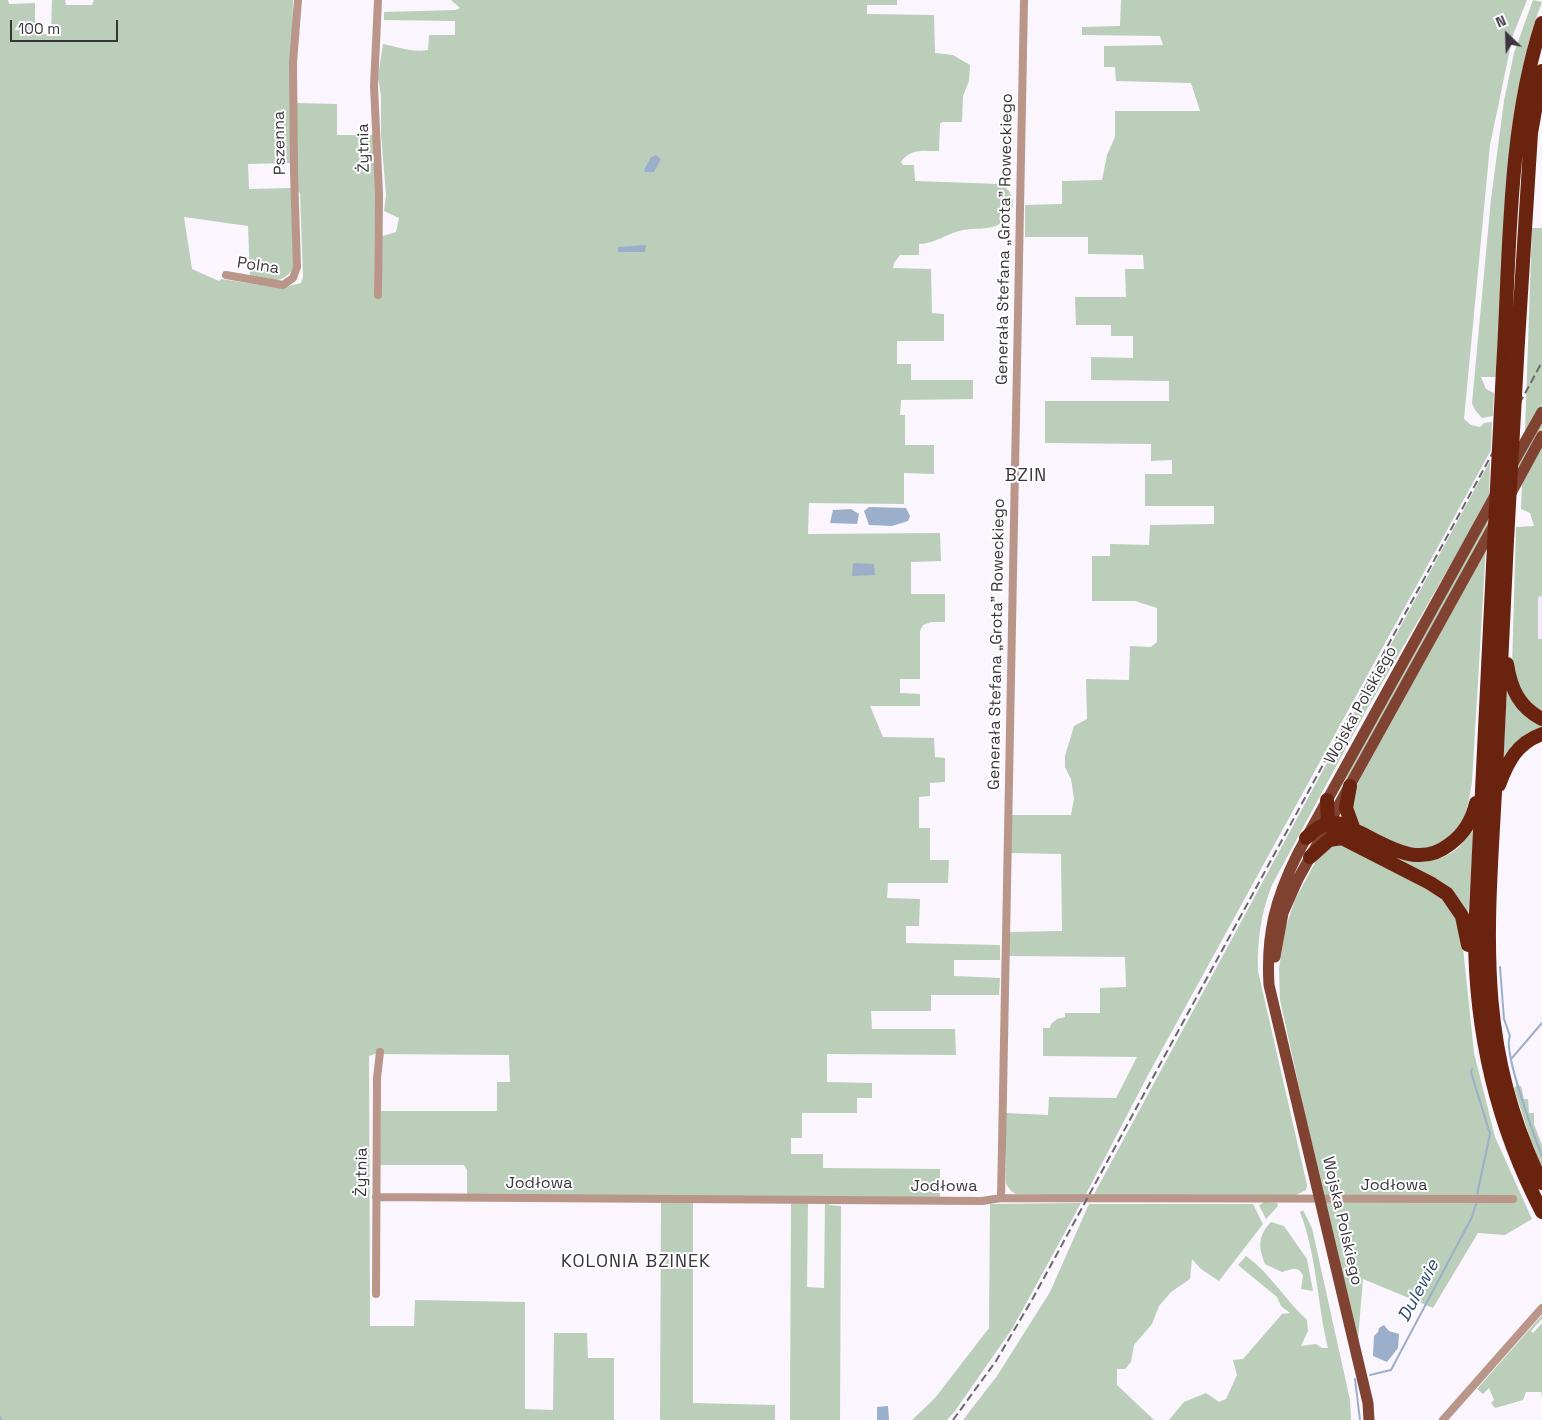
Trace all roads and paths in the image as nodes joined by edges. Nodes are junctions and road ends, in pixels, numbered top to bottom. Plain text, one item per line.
1 (298, 0) edge
2 (378, 0) edge
3 (1024, 0) edge
4 (1542, 23) edge
5 (1542, 71) edge
6 (226, 275) dead end
7 (287, 282) joint
8 (378, 295) dead end
9 (1542, 412) edge
10 (1542, 436) edge
11 (1503, 638) junction
12 (1542, 719) edge
13 (1542, 734) edge
14 (1482, 774) junction
15 (1350, 786) junction
16 (1494, 797) junction
17 (1327, 800) junction
18 (1328, 824) junction
19 (1354, 830) junction
20 (1306, 838) junction
21 (1342, 838) junction
22 (1310, 857) junction
23 (1476, 985) junction
24 (1280, 1031) junction
25 (380, 1052) dead end
26 (1542, 1183) edge
27 (376, 1197) junction
28 (1001, 1198) junction
29 (1513, 1199) dead end
30 (1320, 1200) junction
31 (1542, 1212) edge
32 (376, 1294) dead end
33 (1542, 1308) edge
34 (1369, 1420) edge
35 (1443, 1420) edge

1 - 7 street, Pszenna
2 - 8 street, Żytnia
3 - 28 street, Generała Stefana „Grota” Roweckiego
4 - 14 highway, bridge
5 - 11 highway, bridge
6 - 7 street, Polna
9 - 17 main road, Wojska Polskiego
10 - 15 main road, Wojska Polskiego
11 - 12 highway
11 - 16 highway
13 - 16 highway
14 - 19 highway
14 - 23 highway
15 - 18 main road, Wojska Polskiego
15 - 19 highway
16 - 26 highway
17 - 18 highway
17 - 20 main road, Wojska Polskiego
18 - 19 highway
18 - 20 highway
18 - 21 highway
18 - 22 main road, Wojska Polskiego
20 - 24 main road, Wojska Polskiego
21 - 22 highway
21 - 23 highway
22 - 24 main road, Wojska Polskiego
23 - 31 highway
24 - 30 main road, Wojska Polskiego
25 - 27 street, Żytnia
27 - 28 street, Jodłowa
27 - 32 street, Żytnia
28 - 30 street, Jodłowa
29 - 30 street, Jodłowa
30 - 34 main road, Wojska Polskiego
33 - 35 street

